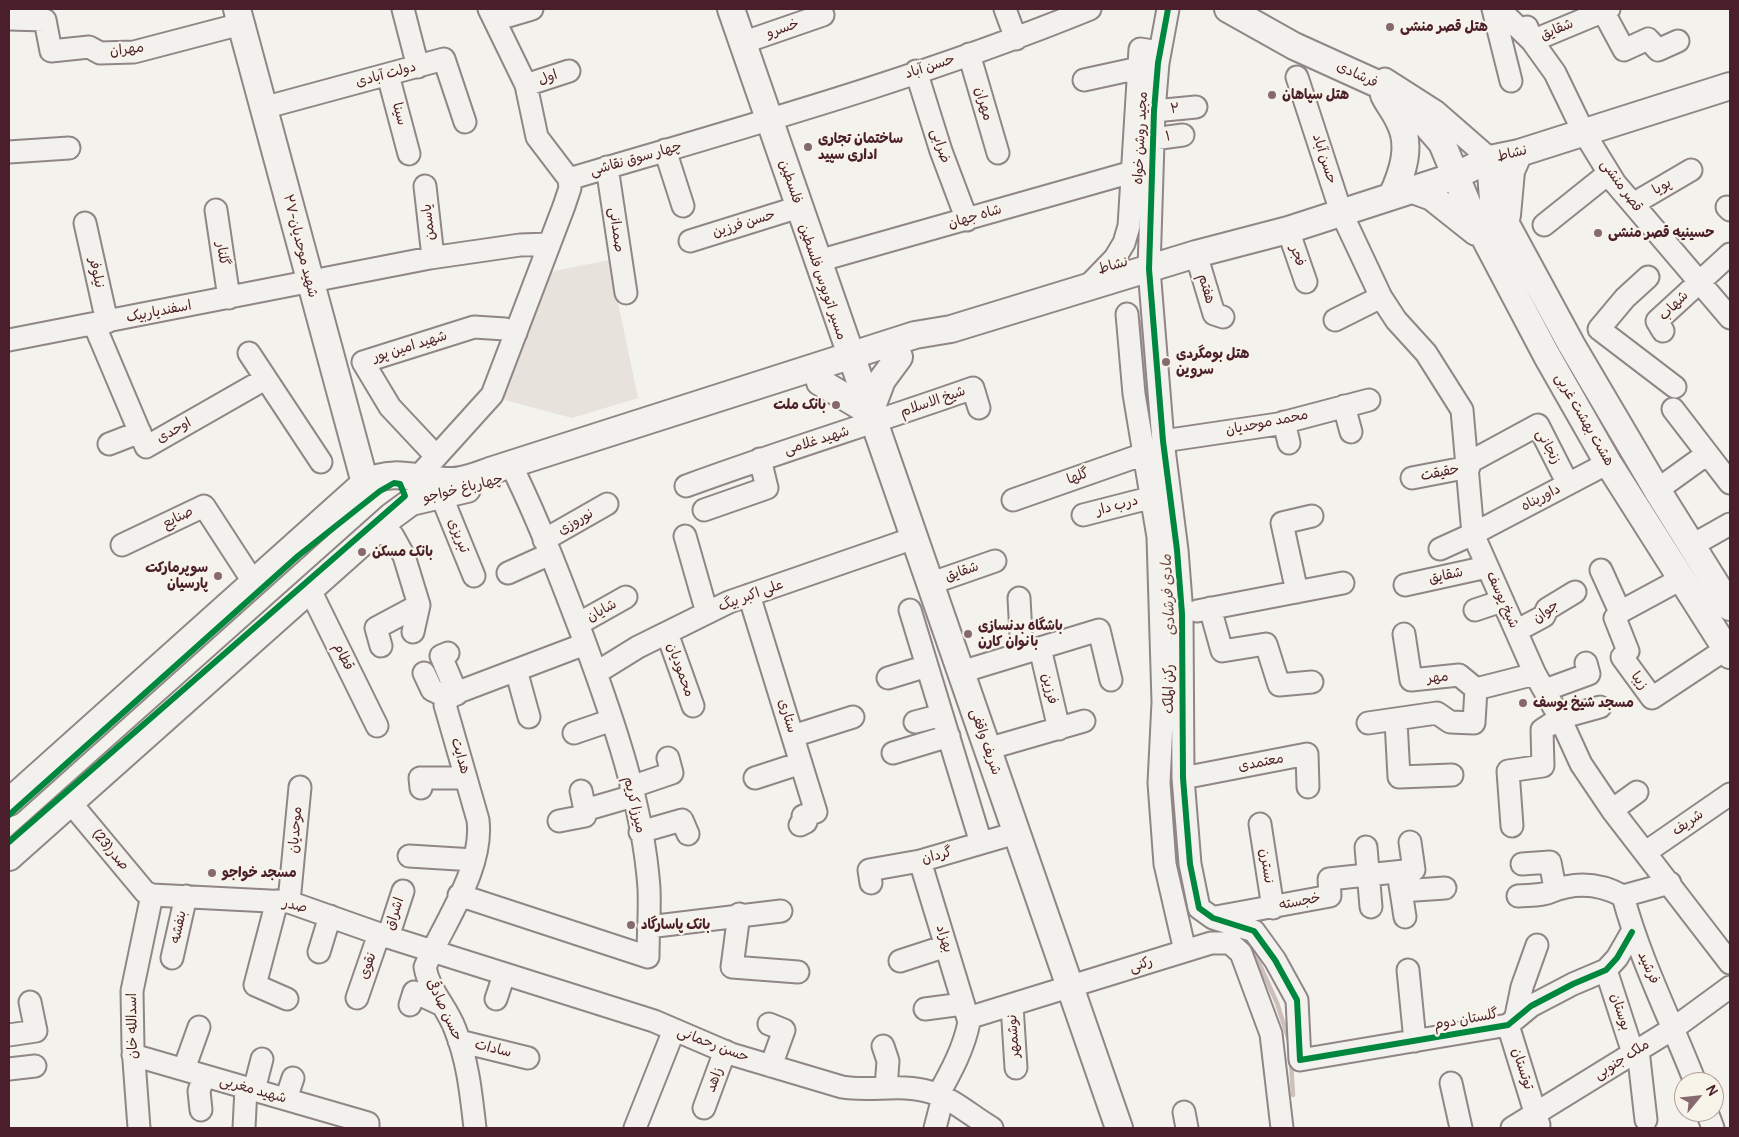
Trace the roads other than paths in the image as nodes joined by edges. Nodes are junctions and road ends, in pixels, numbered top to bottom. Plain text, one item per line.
1 (9, 9) edge
2 (403, 9) edge
3 (532, 9) edge
4 (729, 9) edge
5 (1005, 9) edge
6 (1090, 9) edge
7 (1168, 9) edge
8 (1228, 9) edge
9 (1248, 9) edge
10 (1493, 9) edge
11 (1499, 9) edge
12 (1519, 9) edge
13 (1606, 10) edge
14 (1065, 13) edge
15 (492, 14) edge
16 (823, 15) dead end
17 (239, 16) edge
18 (9, 19) edge
19 (9, 26) edge
20 (1016, 39) junction
21 (1532, 41) junction
22 (1678, 41) dead end
23 (742, 43) junction
24 (969, 54) junction
25 (1154, 58) junction
26 (418, 67) junction
27 (569, 70) dead end
28 (916, 71) junction
29 (388, 75) junction
30 (1297, 77) dead end
31 (1084, 80) dead end
32 (1511, 81) dead end
33 (526, 85) junction
34 (1380, 85) junction
35 (1730, 86) edge
36 (1196, 107) dead end
37 (263, 108) junction
38 (1154, 111) junction
39 (768, 120) junction
40 (465, 122) dead end
41 (1583, 131) junction
42 (1183, 135) dead end
43 (1153, 140) junction
44 (69, 148) dead end
45 (665, 150) junction
46 (9, 152) edge
47 (998, 153) dead end
48 (1519, 153) junction
49 (409, 154) dead end
50 (1490, 159) junction
51 (607, 167) junction
52 (1691, 170) dead end
53 (1132, 172) junction
54 (1609, 173) junction
55 (1455, 176) junction
56 (569, 178) junction
57 (426, 186) dead end
58 (1402, 193) junction
59 (1482, 204) junction
60 (1633, 204) junction
61 (683, 206) dead end
62 (798, 207) junction
63 (216, 210) dead end
64 (1341, 212) junction
65 (966, 220) junction
66 (85, 223) dead end
67 (1544, 225) dead end
68 (1288, 230) junction
69 (1497, 233) junction
70 (690, 241) dead end
71 (549, 244) junction
72 (1196, 254) junction
73 (1730, 254) edge
74 (433, 258) junction
75 (818, 262) junction
76 (1148, 269) junction
77 (1648, 277) dead end
78 (309, 282) junction
79 (1306, 282) dead end
80 (1698, 282) junction
81 (1087, 287) junction
82 (626, 293) dead end
83 (1382, 297) junction
84 (229, 298) junction
85 (1127, 314) dead end
86 (1223, 317) dead end
87 (1730, 318) edge
88 (1335, 320) dead end
89 (100, 323) junction
90 (951, 329) junction
91 (1599, 329) junction
92 (1663, 331) dead end
93 (516, 333) junction
94 (9, 340) edge
95 (1571, 344) junction
96 (250, 353) dead end
97 (898, 357) junction
98 (853, 363) junction
99 (265, 379) junction
100 (820, 382) junction
101 (1675, 387) dead end
102 (1369, 400) dead end
103 (1344, 406) junction
104 (979, 408) dead end
105 (1673, 409) dead end
106 (872, 417) junction
107 (1284, 422) junction
108 (140, 432) junction
109 (1351, 432) dead end
110 (1289, 443) dead end
111 (108, 444) dead end
112 (1164, 448) junction
113 (1144, 454) junction
114 (1706, 454) junction
115 (436, 456) junction
116 (760, 459) junction
117 (321, 462) dead end
118 (1608, 463) junction
119 (1468, 465) junction
120 (516, 475) junction
121 (411, 477) junction
122 (1412, 478) dead end
123 (365, 483) junction
124 (1730, 483) edge
125 (1568, 484) junction
126 (686, 486) dead end
127 (1657, 490) junction
128 (441, 495) junction
129 (1160, 495) junction
130 (1013, 500) dead end
131 (411, 502) junction
132 (607, 504) dead end
133 (704, 510) dead end
134 (1083, 515) dead end
135 (1312, 516) dead end
136 (1730, 524) edge
137 (380, 526) junction
138 (1473, 534) junction
139 (685, 536) dead end
140 (914, 538) junction
141 (296, 545) junction
142 (122, 546) dead end
143 (1690, 546) junction
144 (547, 547) junction
145 (1440, 549) dead end
146 (1168, 560) junction
147 (995, 561) dead end
148 (1488, 567) junction
149 (1601, 570) dead end
150 (508, 573) dead end
151 (474, 576) dead end
152 (319, 579) junction
153 (1681, 579) junction
154 (254, 583) junction
155 (1343, 583) dead end
156 (930, 584) junction
157 (1405, 585) dead end
158 (1297, 592) junction
159 (1575, 592) dead end
160 (749, 596) junction
161 (626, 597) dead end
162 (1019, 598) dead end
163 (1502, 601) junction
164 (419, 605) junction
165 (1730, 607) edge
166 (1210, 608) junction
167 (910, 610) dead end
168 (1475, 610) dead end
169 (1620, 612) junction
170 (707, 613) junction
171 (1182, 614) junction
172 (578, 624) junction
173 (414, 632) dead end
174 (1516, 632) junction
175 (666, 633) junction
176 (1404, 634) dead end
177 (585, 644) junction
178 (382, 646) dead end
179 (1031, 650) junction
180 (1728, 652) edge
181 (448, 653) dead end
182 (1586, 664) dead end
183 (927, 666) junction
184 (516, 670) junction
185 (424, 673) dead end
186 (596, 673) junction
187 (962, 676) junction
188 (888, 678) dead end
189 (1111, 680) dead end
190 (1312, 682) dead end
191 (1540, 682) junction
192 (934, 688) junction
193 (1476, 689) junction
194 (453, 696) junction
195 (693, 706) dead end
196 (1600, 707) dead end
197 (942, 715) junction
198 (529, 717) dead end
199 (854, 717) dead end
200 (1560, 718) junction
201 (612, 720) junction
202 (1084, 721) dead end
203 (1396, 721) junction
204 (916, 722) dead end
205 (1368, 723) dead end
206 (377, 726) dead end
207 (1059, 729) junction
208 (90, 730) junction
209 (574, 733) dead end
210 (793, 736) junction
211 (949, 736) junction
212 (987, 749) junction
213 (893, 753) dead end
214 (668, 758) dead end
215 (117, 760) junction
216 (801, 763) junction
217 (1452, 775) dead end
218 (755, 778) dead end
219 (1183, 778) junction
220 (473, 784) junction
221 (300, 787) dead end
222 (1308, 787) dead end
223 (421, 788) dead end
224 (632, 792) junction
225 (1637, 792) dead end
226 (1730, 794) edge
227 (9, 802) edge
228 (70, 802) junction
229 (1612, 810) junction
230 (559, 822) dead end
231 (1260, 824) dead end
232 (800, 825) dead end
233 (1512, 826) dead end
234 (640, 832) junction
235 (1016, 833) junction
236 (688, 834) dead end
237 (1410, 842) dead end
238 (981, 843) junction
239 (1366, 847) dead end
240 (1646, 852) junction
241 (409, 856) dead end
242 (9, 857) edge
243 (474, 860) junction
244 (920, 861) junction
245 (1190, 864) junction
246 (1522, 864) dead end
247 (1166, 868) junction
248 (1369, 875) junction
249 (1399, 882) junction
250 (872, 883) dead end
251 (1670, 883) junction
252 (1445, 888) dead end
253 (1555, 888) junction
254 (403, 891) dead end
255 (152, 895) junction
256 (459, 895) junction
257 (186, 896) junction
258 (1518, 896) dead end
259 (1623, 896) junction
260 (283, 902) junction
261 (1371, 907) dead end
262 (1273, 908) junction
263 (781, 911) dead end
264 (739, 914) junction
265 (330, 916) junction
266 (1405, 917) dead end
267 (1213, 918) junction
268 (648, 927) junction
269 (1632, 932) junction
270 (383, 936) junction
271 (1212, 943) junction
272 (1537, 945) dead end
273 (946, 946) junction
274 (432, 951) junction
275 (1185, 951) junction
276 (319, 952) dead end
277 (172, 958) dead end
278 (900, 960) dead end
279 (1730, 963) edge
280 (1408, 970) dead end
281 (1606, 970) junction
282 (798, 972) dead end
283 (504, 974) junction
284 (1730, 987) edge
285 (1070, 988) junction
286 (357, 998) dead end
287 (287, 999) dead end
288 (496, 999) dead end
289 (30, 1002) dead end
290 (410, 1005) dead end
291 (443, 1005) junction
292 (1012, 1005) junction
293 (924, 1009) dead end
294 (966, 1011) junction
295 (1512, 1021) junction
296 (769, 1024) dead end
297 (199, 1027) dead end
298 (1674, 1028) junction
299 (674, 1030) junction
300 (9, 1035) edge
301 (459, 1041) junction
302 (1415, 1042) junction
303 (883, 1046) dead end
304 (725, 1051) junction
305 (1636, 1051) junction
306 (133, 1055) junction
307 (528, 1058) dead end
308 (262, 1059) dead end
309 (35, 1066) dead end
310 (771, 1066) junction
311 (1016, 1068) dead end
312 (9, 1069) edge
313 (184, 1070) junction
314 (1691, 1072) edge
315 (204, 1076) junction
316 (293, 1078) dead end
317 (1451, 1083) dead end
318 (886, 1088) junction
319 (250, 1089) junction
320 (941, 1096) junction
321 (286, 1099) junction
322 (704, 1108) dead end
323 (201, 1110) dead end
324 (1646, 1120) dead end
325 (1538, 1121) edge
326 (989, 1127) edge
327 (138, 1128) edge
328 (244, 1128) edge
329 (368, 1128) edge
330 (475, 1128) edge
331 (635, 1128) edge
332 (935, 1128) edge
333 (1119, 1128) edge
334 (1282, 1128) edge
335 (1461, 1128) edge
336 (1512, 1128) edge

1 - 18 street
2 - 26 street
3 - 15 street
4 - 23 main road, فلسطین
4 - 39 street
5 - 20 street
6 - 14 street, حسن آباد
7 - 25 street, مجید روشن خواه
8 - 34 main road, فرشادی
9 - 50 street, فرشادی
10 - 32 street
11 - 21 street, قصر منشی
12 - 21 street, قصر منشی
13 - 21 street, شقایق
13 - 22 street
14 - 20 street, حسن آباد
15 - 33 street
16 - 23 street, خسرو
17 - 18 street, مهران
17 - 37 main road, ۲۷-شهید موحدیان
18 - 19 street
20 - 24 street, حسن آباد
21 - 41 street, قصر منشی
23 - 39 main road, فلسطین
24 - 28 street, حسن آباد
24 - 47 street, مهران
25 - 31 street
25 - 38 street, مجید روشن خواه
25 - 53 street, مجید روشن خواه
26 - 29 street, دولت آبادی
26 - 40 street, دولت آبادی
27 - 33 street, اول
28 - 39 street, حسن آباد
28 - 65 street, ضرابی
29 - 37 street, دولت آبادی
29 - 49 street, سینا
30 - 64 street, حسن آباد
33 - 56 street
34 - 55 main road, فرشادی
34 - 58 main road
35 - 41 main road, نشاط
36 - 38 street, ۲
37 - 78 main road, ۲۷-شهید موحدیان
38 - 43 street, مجید روشن خواه
39 - 45 street, چهار سوق نقاشی
39 - 62 main road, فلسطین
41 - 48 main road, نشاط
41 - 54 street, قصر منشی
42 - 43 street, ۱
43 - 76 street, مجید روشن خواه
44 - 46 street
45 - 51 street, چهار سوق نقاشی
45 - 61 street
48 - 50 main road, نشاط
48 - 69 main road
50 - 55 main road, نشاط
50 - 59 main road, هشت بهشت غربی
51 - 56 street, چهار سوق نقاشی
51 - 82 street, صمدانی
52 - 60 street, پویا
53 - 65 street, شاه جهان
53 - 81 street, مجید روشن خواه
54 - 60 street, قصر منشی
54 - 67 street
55 - 58 main road, نشاط
55 - 59 main road, هشت بهشت غربی
56 - 71 street
57 - 74 street, یاسمن
58 - 64 main road, نشاط
58 - 69 main road
59 - 69 main road, هشت بهشت غربی
60 - 80 street, قصر منشی
62 - 70 street, حسن فرزین
62 - 75 main road, فلسطین
62 - 98 street, مسیر اتوبوس فلسطین
63 - 84 street, گلنار
64 - 68 main road, نشاط
64 - 83 street, شیخ یوسف
65 - 75 street, شاه جهان
66 - 89 street, نیلوفر
68 - 72 main road, نشاط
68 - 79 street, فجر
69 - 95 main road, هشت بهشت غربی
69 - 118 main road, هشت بهشت غربی
71 - 74 street
71 - 93 street
72 - 76 main road, نشاط
72 - 86 street, هفتم
73 - 80 street
74 - 78 street
75 - 98 main road, فلسطین
76 - 81 main road, نشاط
76 - 112 street, رکن الملک
77 - 91 street
78 - 84 street, اسفندیاربیک
78 - 123 main road, ۲۷-شهید موحدیان
80 - 87 street, قصر منشی
80 - 92 street, شهاب
81 - 90 main road, نشاط
83 - 88 street
83 - 119 street, شیخ یوسف
84 - 89 street, اسفندیاربیک
85 - 113 street, رکن الملک
89 - 94 street, اسفندیاربیک
89 - 108 street, اوحدی
90 - 97 main road, نشاط
90 - 98 main road, نشاط
91 - 95 street
91 - 101 street
93 - 115 street
93 - 115 street, شهید امین پور
95 - 127 main road, هشت بهشت غربی
96 - 99 street
97 - 98 main road, نشاط
97 - 106 main road
98 - 100 main road, چهارباغ خواجو
98 - 106 main road, شریف واقفی
98 - 121 main road, چهارباغ خواجو
99 - 108 street, اوحدی
99 - 117 street
100 - 106 main road
100 - 120 main road, چهارباغ خواجو
102 - 103 street, محمد موحدیان
103 - 107 street, محمد موحدیان
103 - 109 street
104 - 106 street, شیخ الاسلام
105 - 114 street
106 - 116 street, شهید غلامی
106 - 140 main road, شریف واقفی
107 - 110 street
107 - 112 street, محمد موحدیان
108 - 111 street
112 - 113 street, محمد موحدیان
112 - 129 street, رکن الملک
113 - 129 street, رکن الملک
113 - 130 street, گلها
114 - 124 street
114 - 127 street
115 - 121 street
116 - 126 street, شهید غلامی
116 - 133 street
118 - 125 street, داورپناه
118 - 153 main road, هشت بهشت غربی
119 - 122 street, حقیقت
119 - 125 street, زنجانی
119 - 138 street, شیخ یوسف
120 - 128 main road, چهارباغ خواجو
120 - 144 street, میرزا کریم
121 - 123 main road, چهارباغ خواجو
121 - 131 main road
123 - 141 main road, چهارباغ خواجو
125 - 138 street, داورپناه
127 - 143 main road, هشت بهشت غربی
128 - 131 main road, چهارباغ خواجو
128 - 151 street, تبریزی
129 - 134 street, درب دار
129 - 146 street, رکن الملک
131 - 137 main road, چهارباغ خواجو
132 - 144 street, نوروزی
135 - 158 street
136 - 143 street
137 - 152 main road, چهارباغ خواجو
137 - 164 street
138 - 145 street, داورپناه
138 - 148 street, شیخ یوسف
139 - 170 street
140 - 156 main road, شریف واقفی
140 - 160 street, علی اکبر بیگ
141 - 152 main road
141 - 154 main road, چهارباغ خواجو
142 - 154 street, صنایع
143 - 165 main road, هشت بهشت غربی
144 - 150 street, نوروزی
144 - 172 street, میرزا کریم
146 - 171 street, رکن الملک
146 - 247 street, رکن الملک
147 - 156 street, شقایق
148 - 157 street, شقایق
148 - 163 street, شیخ یوسف
149 - 169 street, زیبا
152 - 206 street, قطام
152 - 215 main road, چهارباغ خواجو
153 - 169 street
153 - 180 main road, هشت بهشت غربی
154 - 208 main road, چهارباغ خواجو
155 - 158 street
156 - 187 main road, شریف واقفی
158 - 166 street
159 - 174 street, جوان
160 - 170 street, علی اکبر بیگ
160 - 210 street, ستاری
161 - 172 street, شایان
162 - 179 street, فرزین
163 - 168 street
163 - 174 street, شیخ یوسف
164 - 173 street
164 - 178 street
166 - 171 street
166 - 190 street
167 - 183 street
169 - 180 street, زیبا
170 - 175 street, علی اکبر بیگ
171 - 219 street, رکن الملک
172 - 177 street, میرزا کریم
174 - 191 street, شیخ یوسف
175 - 186 street, علی اکبر بیگ
175 - 195 street, محمودیان
176 - 193 street, مهر
177 - 184 street
177 - 186 street, میرزا کریم
179 - 187 street
179 - 189 street
179 - 207 street, فرزین
181 - 194 street
182 - 191 street
183 - 188 street
183 - 192 street
184 - 194 street
184 - 198 street
185 - 194 street
186 - 201 street, میرزا کریم
187 - 192 street
187 - 212 main road, شریف واقفی
191 - 193 street
191 - 200 street, شیخ یوسف
192 - 197 street
193 - 203 street
194 - 220 street, هدایت
196 - 200 street
197 - 204 street
197 - 211 street
199 - 210 street
200 - 229 street, شیخ یوسف
200 - 233 street
201 - 209 street
201 - 224 street, میرزا کریم
202 - 207 street
203 - 205 street
203 - 217 street
207 - 212 street
208 - 215 main road
208 - 227 main road, چهارباغ خواجو
210 - 216 street, ستاری
211 - 213 street
211 - 238 street
212 - 235 main road, شریف واقفی
214 - 224 street
215 - 228 main road, چهارباغ خواجو
216 - 218 street
216 - 232 street, ستاری
219 - 222 street, معتمدی
219 - 245 street, رکن الملک
220 - 223 street
220 - 243 street, هدایت
221 - 260 street, موحدیان
224 - 230 street
224 - 234 street, میرزا کریم
225 - 229 street
226 - 240 street, شریف
228 - 242 main road, چهارباغ خواجو
228 - 255 street, (23)صدر
229 - 240 street, شیخ یوسف
231 - 262 street, نسترن
234 - 236 street
234 - 268 street, میرزا کریم
235 - 238 street, گردان
235 - 285 main road, شریف واقفی
237 - 249 street
238 - 244 street, گردان
239 - 248 street
240 - 251 street, شیخ یوسف
241 - 243 street
243 - 256 street, هدایت
244 - 250 street, گردان
244 - 273 street, بهزاد
245 - 247 street
245 - 267 street, رکن الملک
246 - 253 street
247 - 275 street, رکن الملک
248 - 249 street, خجسته
248 - 261 street
248 - 262 street, خجسته
249 - 252 street, خجسته
249 - 266 street
251 - 259 street
251 - 279 street, شیخ یوسف
253 - 258 street
253 - 259 street
254 - 270 street, اشراق
255 - 257 street, صدر
255 - 306 street, اسدالله خان
256 - 268 street, میرزا کریم
256 - 274 street, هدایت
257 - 260 street, صدر
257 - 277 street, بنفشه
259 - 269 street, فرشید
260 - 265 street, صدر
260 - 287 street, موحدیان
262 - 267 street, خجسته
263 - 264 street
264 - 268 street
264 - 282 street
265 - 270 street, صدر
265 - 276 street
267 - 271 street
267 - 302 street, گلستان دوم
269 - 281 street, گلستان دوم
269 - 298 street, فرشید
270 - 274 street, صدر
270 - 286 street, نقوی
271 - 275 street, رکنی
271 - 334 street
272 - 295 street
273 - 278 street
273 - 294 street, بهزاد
274 - 283 street, حسن رحمانی
274 - 291 street, حسن صادقی
275 - 285 street, رکنی
280 - 302 street
281 - 295 street, گلستان دوم
281 - 305 street, بوستان
283 - 288 street
283 - 299 street, حسن رحمانی
284 - 298 street, ملک جنوبی
285 - 292 street
285 - 333 main road, شریف واقفی
289 - 300 street
290 - 291 street
291 - 301 street, حسن صادقی
292 - 294 street
292 - 311 street, نوشمهر
293 - 294 street
294 - 320 street, بهزاد
295 - 302 street, گلستان دوم
295 - 325 street, توتستان
296 - 310 street
297 - 313 street
298 - 305 street, ملک جنوبی
298 - 314 street, فرشید
299 - 304 street, حسن رحمانی
299 - 331 street
301 - 307 street, سادات
301 - 330 street, حسن صادقی
303 - 318 street
304 - 310 street, حسن رحمانی
304 - 322 street, زاهد
305 - 324 street, بوستان
305 - 325 street, ملک جنوبی
306 - 313 street, شهید مغربی
306 - 327 street, اسدالله خان
308 - 319 street
309 - 312 street
310 - 318 street, حسن رحمانی
313 - 315 street, شهید مغربی
315 - 319 street, شهید مغربی
315 - 323 street
316 - 321 street
317 - 335 street
318 - 320 street, حسن رحمانی
319 - 321 street, شهید مغربی
319 - 328 street
320 - 326 street, حسن رحمانی
320 - 332 street
321 - 329 street, شهید مغربی
325 - 336 street, ملک جنوبی

